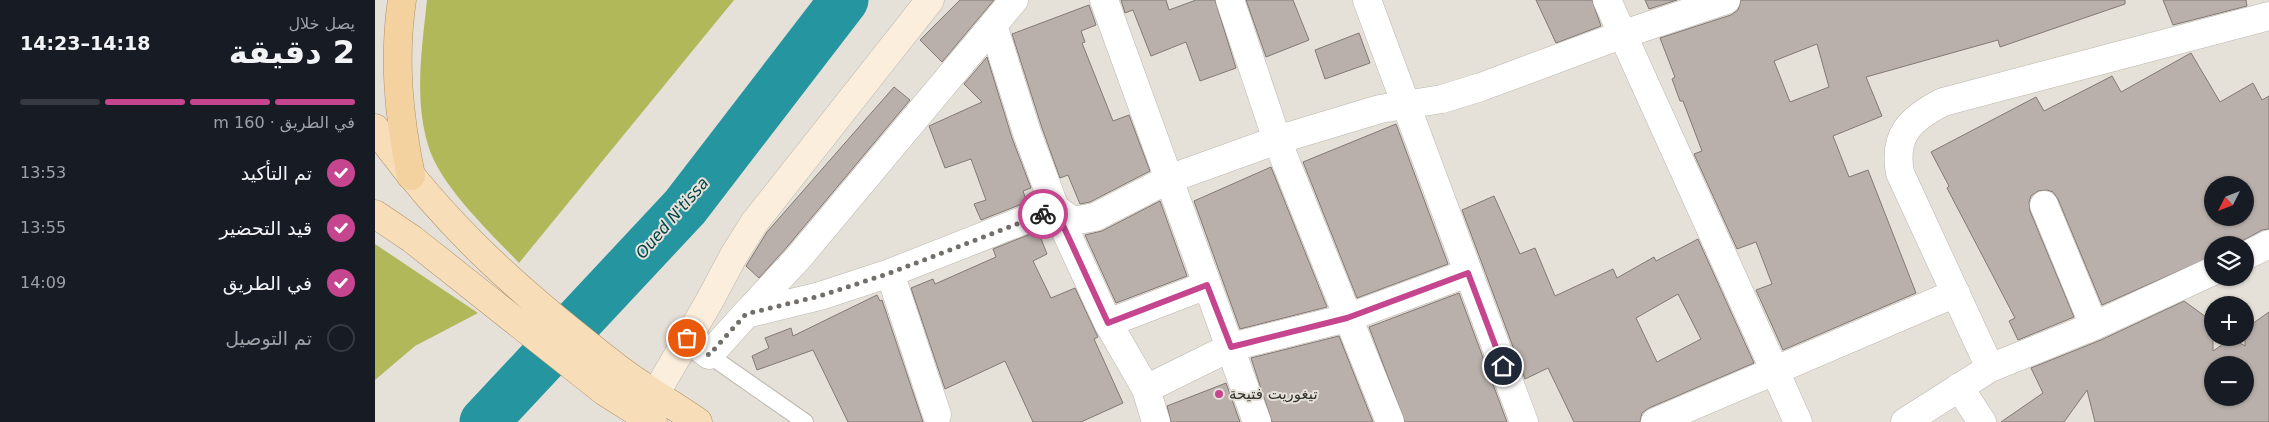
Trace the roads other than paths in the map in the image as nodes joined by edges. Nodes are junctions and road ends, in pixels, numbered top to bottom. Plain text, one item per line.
1 (402, 0) edge
2 (930, 0) edge
3 (1014, 0) edge
4 (1104, 0) edge
5 (1230, 0) edge
6 (1367, 0) edge
7 (1607, 0) edge
8 (1726, 0) edge
9 (993, 25) junction
10 (2265, 25) edge
11 (1621, 35) junction
12 (1405, 104) junction
13 (375, 128) edge
14 (1277, 140) junction
15 (411, 176) junction
16 (1169, 179) junction
17 (2044, 205) dead end
18 (1055, 208) junction
19 (375, 214) edge
20 (2269, 244) edge
21 (2254, 252) edge
22 (890, 273) junction
23 (1468, 273) junction
24 (2204, 275) edge
25 (1207, 285) junction
26 (1956, 293) junction
27 (746, 314) junction
28 (1347, 318) junction
29 (1108, 323) junction
30 (2094, 326) junction
31 (687, 338) junction
32 (1231, 347) junction
33 (709, 355) junction
34 (1990, 368) junction
35 (1775, 371) junction
36 (1959, 387) junction
37 (1146, 389) junction
38 (651, 410) edge
39 (937, 415) dead end
40 (698, 422) edge
41 (805, 422) edge
42 (1156, 422) edge
43 (1257, 422) edge
44 (1390, 422) edge
45 (1524, 422) edge
46 (1655, 422) edge
47 (1798, 422) edge
48 (1905, 422) edge
49 (1982, 422) edge

1 - 15 highway
2 - 31 main road
3 - 9 street
4 - 16 street
5 - 14 street
6 - 12 street
7 - 11 street
8 - 11 street
9 - 18 street
9 - 27 street
10 - 26 street
11 - 12 street
11 - 35 street
12 - 14 street
12 - 23 street
13 - 15 main road
14 - 16 street
14 - 28 street
15 - 38 main road
16 - 18 street
16 - 25 street
17 - 30 street
18 - 22 street
18 - 29 street
19 - 38 main road
20 - 21 street
22 - 27 street
22 - 39 street
23 - 28 street
23 - 45 street
24 - 30 street
25 - 29 street
25 - 32 street
26 - 34 street
26 - 35 street
27 - 33 street
28 - 32 street
28 - 44 street
29 - 37 street
30 - 34 street
31 - 33 street
31 - 38 main road
32 - 37 street
32 - 43 street
33 - 41 lane
34 - 36 street
35 - 46 street
35 - 47 street
36 - 48 street
36 - 49 street
37 - 42 street
38 - 40 main road

